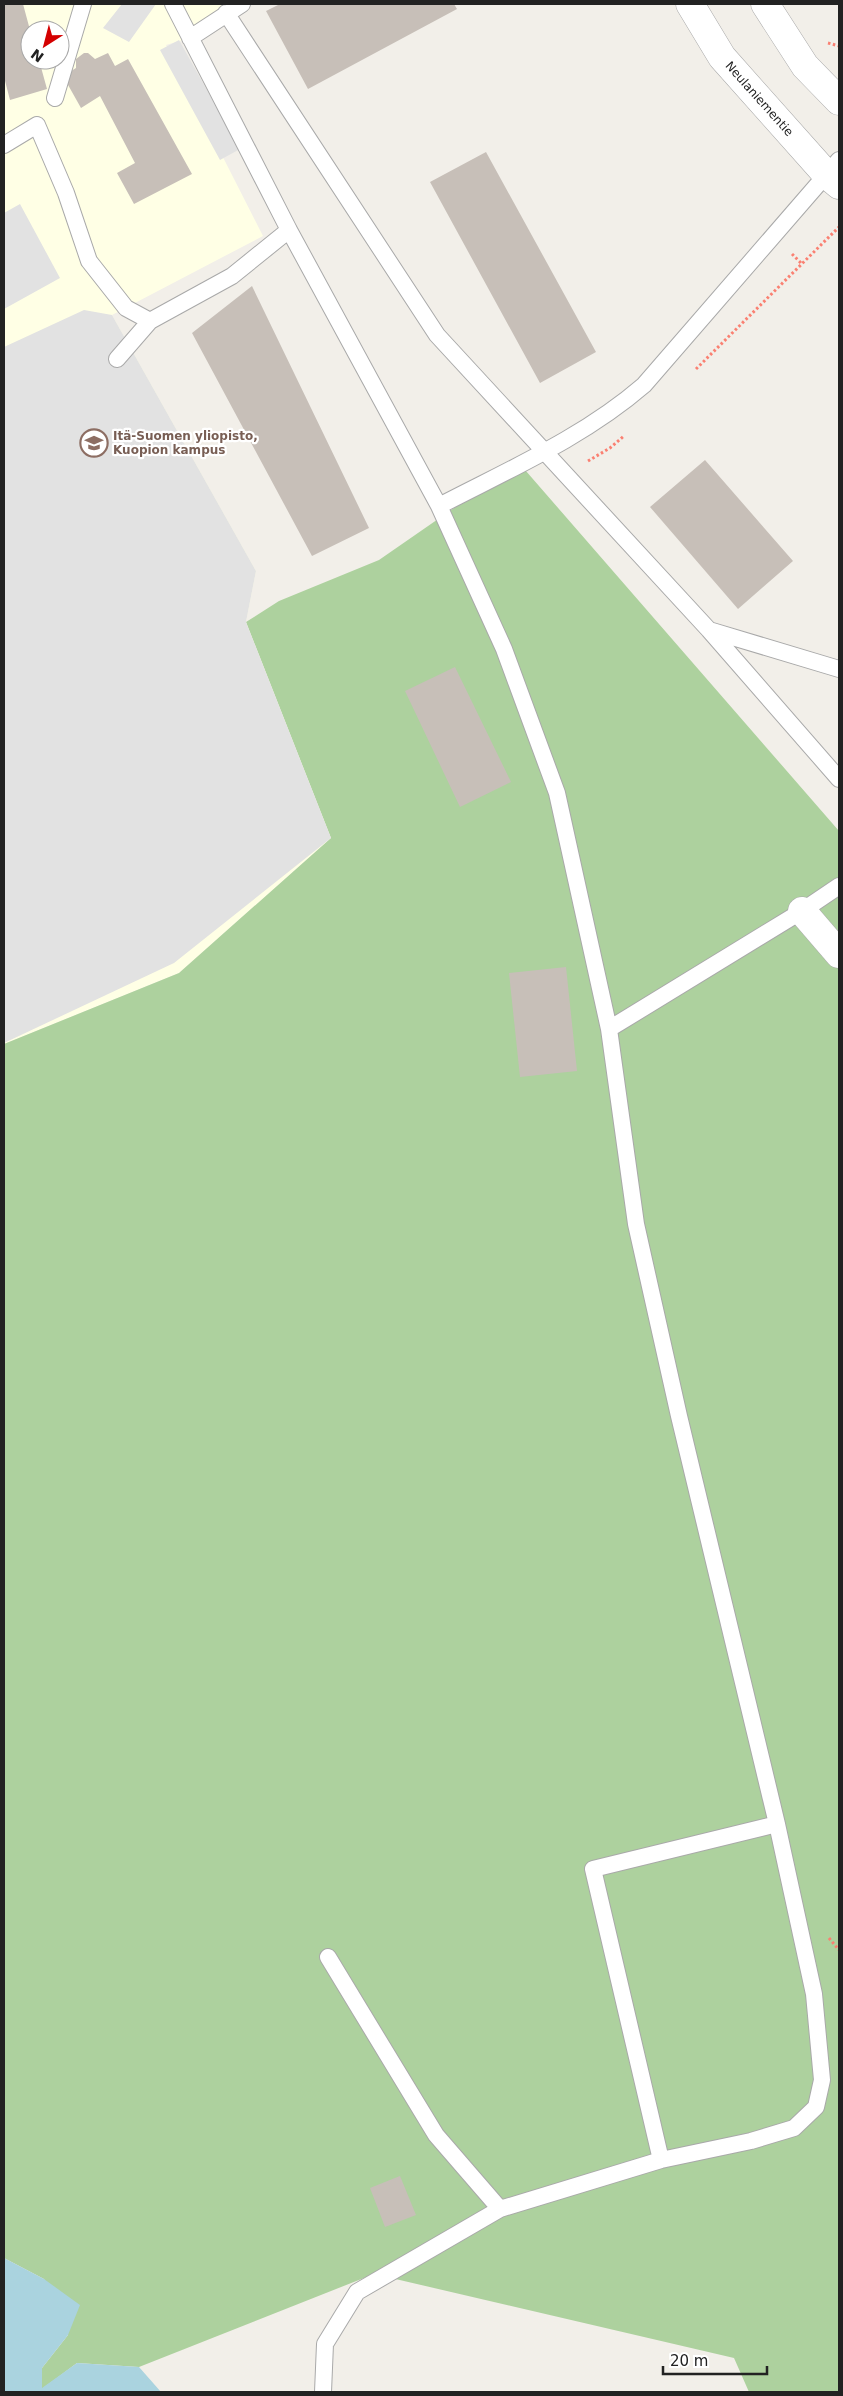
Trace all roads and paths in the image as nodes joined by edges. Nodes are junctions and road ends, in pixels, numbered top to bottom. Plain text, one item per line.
1 (83, 4) edge
2 (172, 4) edge
3 (242, 4) edge
4 (690, 4) edge
5 (765, 4) edge
6 (226, 13) junction
7 (190, 38) junction
8 (827, 43) dead end
9 (839, 46) edge
10 (55, 98) dead end
11 (839, 101) edge
12 (4, 145) edge
13 (835, 173) edge
14 (289, 230) junction
15 (150, 321) junction
16 (117, 359) dead end
17 (544, 452) junction
18 (439, 506) junction
19 (709, 630) junction
20 (839, 669) edge
21 (839, 779) edge
22 (839, 886) edge
23 (802, 911) junction
24 (839, 954) edge
25 (609, 1029) junction
26 (777, 1824) junction
27 (328, 1957) dead end
28 (661, 2160) junction
29 (500, 2209) junction
30 (323, 2392) edge

1 - 10 lane
2 - 7 lane
3 - 6 lane
4 - 13 street, Neulaniementie
5 - 11 street
6 - 7 lane
6 - 17 lane
7 - 14 lane
8 - 9 path
12 - 15 lane
13 - 17 lane
14 - 15 lane
14 - 18 lane
15 - 16 lane
17 - 18 lane
17 - 19 lane
18 - 25 lane
19 - 20 lane
19 - 21 lane
22 - 23 lane
23 - 24 street
23 - 25 lane
25 - 26 lane
26 - 28 lane
26 - 28 lane
27 - 29 lane
28 - 29 lane
29 - 30 lane

